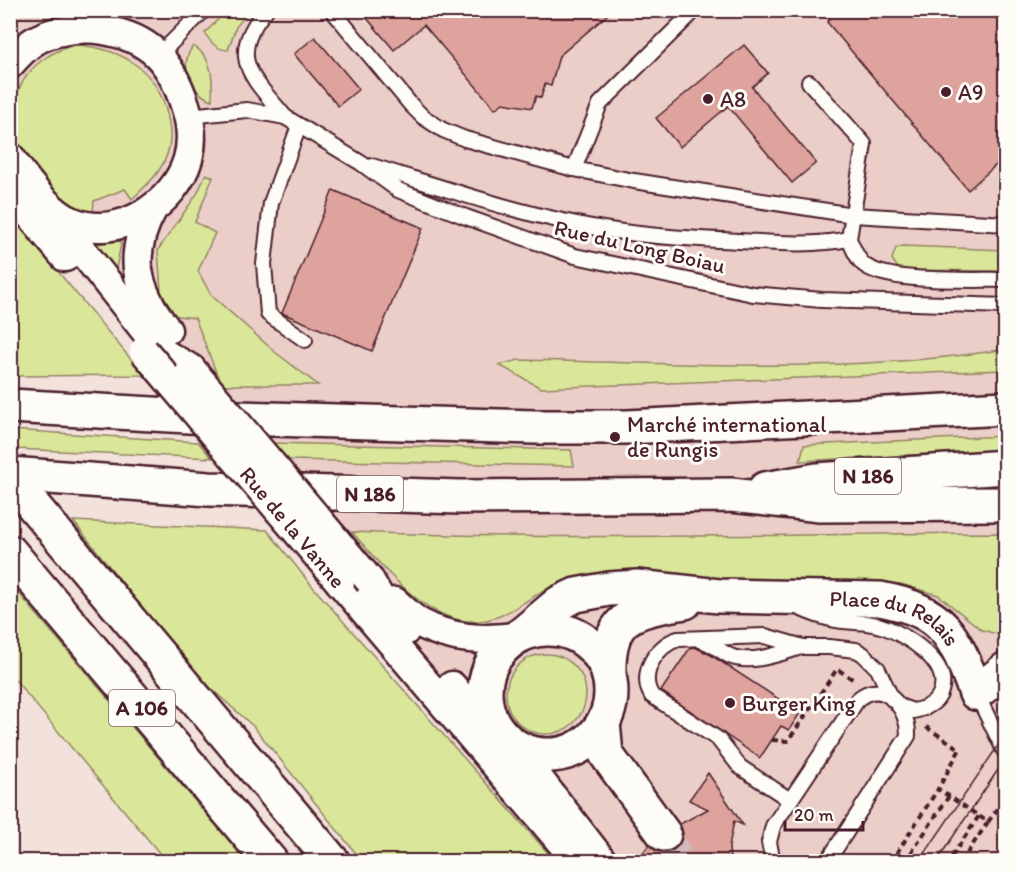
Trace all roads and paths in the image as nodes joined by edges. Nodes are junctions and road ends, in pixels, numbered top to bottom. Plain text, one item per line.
1 (73, 10) edge
2 (204, 10) edge
3 (266, 10) edge
4 (332, 10) edge
5 (695, 10) edge
6 (97, 29) junction
7 (22, 34) edge
8 (159, 55) junction
9 (10, 64) edge
10 (809, 82) dead end
11 (189, 116) junction
12 (285, 117) junction
13 (299, 126) junction
14 (361, 163) junction
15 (574, 169) junction
16 (13, 170) edge
17 (51, 208) junction
18 (153, 208) junction
19 (853, 215) junction
20 (1005, 224) edge
21 (849, 239) junction
22 (1005, 280) edge
23 (1005, 306) edge
24 (305, 340) dead end
25 (191, 369) junction
26 (10, 406) edge
27 (1005, 408) edge
28 (1005, 467) edge
29 (10, 476) edge
30 (731, 495) junction
31 (1005, 504) edge
32 (12, 554) edge
33 (370, 581) junction
34 (719, 596) junction
35 (770, 596) junction
36 (520, 636) junction
37 (693, 639) junction
38 (803, 647) junction
39 (1005, 669) edge
40 (609, 676) junction
41 (856, 682) dead end
42 (976, 693) junction
43 (896, 702) junction
44 (603, 723) junction
45 (922, 725) dead end
46 (505, 737) junction
47 (772, 740) dead end
48 (1003, 748) edge
49 (938, 789) junction
50 (949, 796) junction
51 (790, 800) junction
52 (1005, 808) edge
53 (979, 816) junction
54 (988, 822) junction
55 (664, 834) tunnel mouth
56 (769, 842) junction
57 (272, 861) edge
58 (333, 861) edge
59 (578, 861) edge
60 (603, 861) edge
61 (773, 861) edge
62 (780, 861) edge
63 (827, 861) edge
64 (891, 861) edge
65 (904, 861) edge
66 (948, 861) edge
67 (961, 861) edge

1 - 6 lane
2 - 8 lane
3 - 12 lane
4 - 15 lane
5 - 15 lane
6 - 7 street
6 - 8 street
7 - 9 street
8 - 11 street
10 - 19 lane
11 - 12 lane, Rue du Long Boiau
11 - 18 street
12 - 13 lane, Rue du Long Boiau
13 - 14 lane, Rue du Long Boiau
13 - 24 lane
14 - 21 lane
14 - 23 lane, Rue du Long Boiau
15 - 19 lane
16 - 17 street
16 - 59 street, Rue de la Vanne, bridge
17 - 18 street
17 - 25 street
18 - 25 street
19 - 20 lane
19 - 21 lane
21 - 22 lane
25 - 33 street, bridge
26 - 27 main road
28 - 30 main road, N 186
29 - 30 main road, N 186
29 - 58 main road, A 106
30 - 31 main road
32 - 57 main road, A 106
33 - 36 street
33 - 46 street
34 - 35 main road, Place du Relais
34 - 36 main road, Place du Relais
34 - 40 main road, Place du Relais
35 - 42 main road, Place du Relais
35 - 43 lane
36 - 40 main road
36 - 46 main road
37 - 38 lane
37 - 38 lane
37 - 51 lane
38 - 43 lane
39 - 42 main road
40 - 44 main road
41 - 47 path
42 - 48 lane, Place du Relais
43 - 51 lane
43 - 63 lane
44 - 46 main road
44 - 55 main road
45 - 49 path
46 - 60 street
49 - 50 path
49 - 64 path
50 - 53 path
50 - 65 path
51 - 56 lane
52 - 54 path
53 - 54 path
53 - 66 path
54 - 67 path
56 - 61 lane
56 - 62 lane

